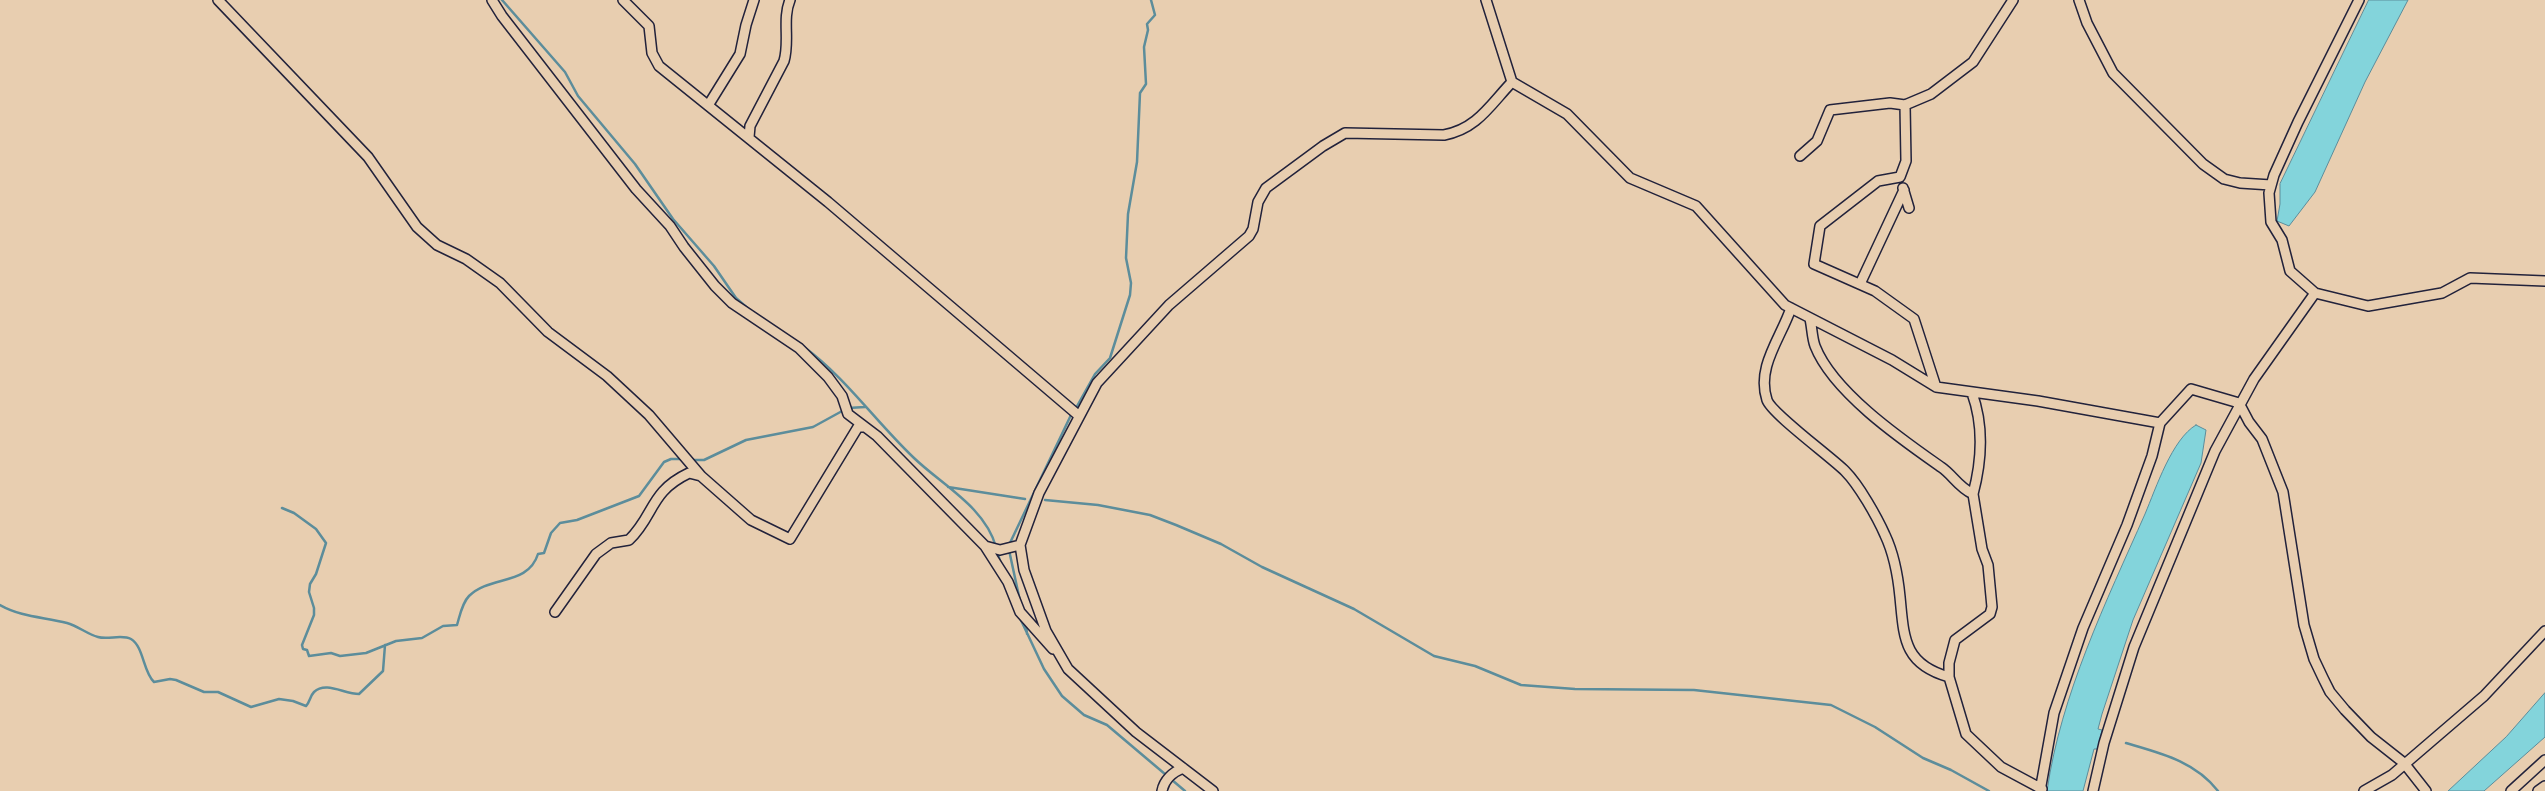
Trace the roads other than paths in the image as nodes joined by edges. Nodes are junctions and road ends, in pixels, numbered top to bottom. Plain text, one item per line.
1 (218, 0) edge
2 (492, 0) edge
3 (623, 0) edge
4 (754, 0) edge
5 (790, 0) edge
6 (1486, 0) edge
7 (2013, 0) edge
8 (2079, 0) edge
9 (2359, 0) edge
10 (1512, 82) junction
11 (709, 104) junction
12 (1905, 105) junction
13 (749, 137) junction
14 (1800, 156) dead end
15 (1900, 177) junction
16 (2271, 185) junction
17 (1904, 190) junction
18 (1909, 208) dead end
19 (2545, 281) edge
20 (1860, 284) junction
21 (2315, 293) junction
22 (1791, 308) junction
23 (1810, 319) junction
24 (1936, 387) junction
25 (1972, 394) junction
26 (2239, 403) junction
27 (1078, 415) junction
28 (2160, 422) junction
29 (863, 426) junction
30 (701, 476) junction
31 (1973, 494) junction
32 (1020, 545) junction
33 (985, 546) junction
34 (555, 612) dead end
35 (2545, 631) edge
36 (1057, 653) junction
37 (1949, 676) junction
38 (2545, 760) edge
39 (2404, 763) junction
40 (1183, 768) junction
41 (2545, 786) edge
42 (2041, 790) edge
43 (1162, 791) edge
44 (1213, 791) edge
45 (2093, 791) edge
46 (2364, 791) edge
47 (2426, 791) edge
48 (2511, 791) edge
49 (2538, 791) edge

1 - 30 street
2 - 29 street
3 - 11 street
4 - 11 street
5 - 13 street
6 - 10 street
7 - 12 street
8 - 16 street
9 - 16 street
10 - 22 street
10 - 27 street
11 - 13 street
12 - 14 street
12 - 15 street
13 - 27 street
15 - 17 street
15 - 20 street
16 - 21 street
17 - 18 street
17 - 20 street
19 - 21 street
20 - 24 street
21 - 26 street
22 - 23 street
22 - 37 street
23 - 24 street
23 - 31 street
24 - 25 street
25 - 28 street
25 - 31 street
26 - 28 street
26 - 39 street
26 - 45 street
27 - 32 street
28 - 42 street
29 - 30 street
29 - 33 street
30 - 34 street
31 - 37 street
32 - 33 street
32 - 36 street
33 - 36 street
35 - 39 street
36 - 40 street
37 - 42 street
38 - 48 street
39 - 46 street
39 - 47 street
40 - 43 street
40 - 44 street
41 - 49 street

